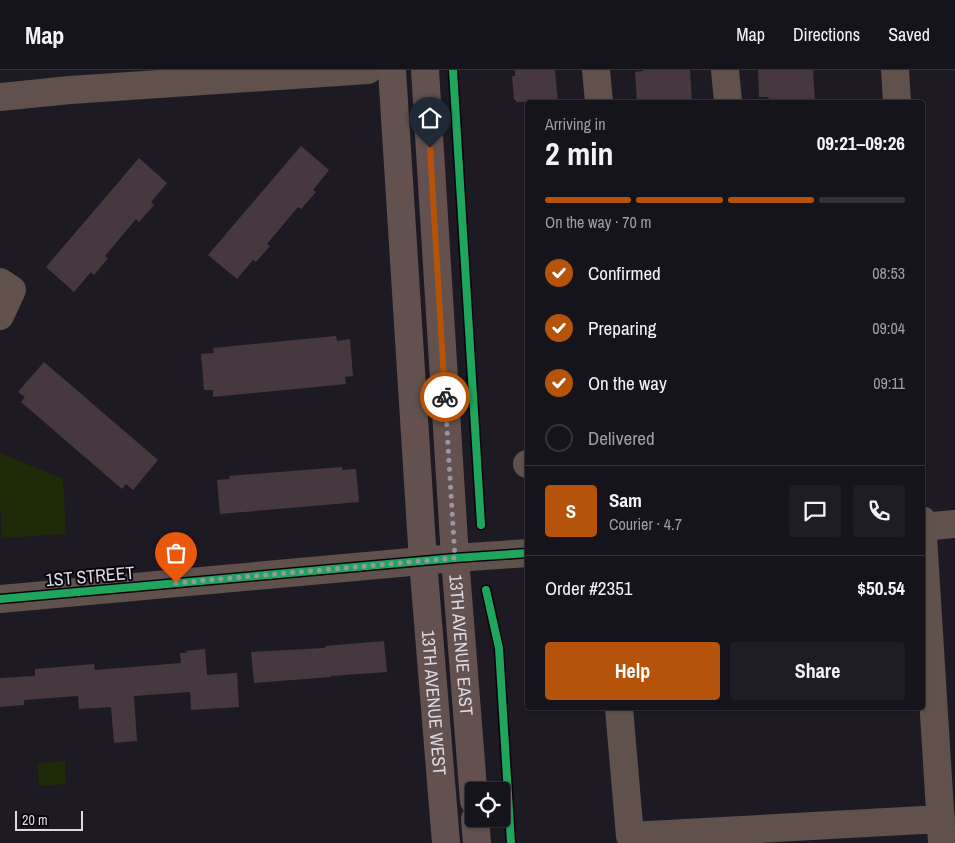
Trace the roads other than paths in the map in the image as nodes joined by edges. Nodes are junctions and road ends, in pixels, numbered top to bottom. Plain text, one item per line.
1 (368, 70) edge
2 (392, 70) edge
3 (425, 70) edge
4 (596, 70) edge
5 (725, 70) edge
6 (895, 70) edge
7 (69, 80) edge
8 (0, 97) edge
9 (599, 100) edge
10 (728, 100) edge
11 (897, 100) edge
12 (0, 282) edge
13 (0, 316) edge
14 (955, 524) edge
15 (925, 527) edge
16 (525, 553) edge
17 (455, 558) junction
18 (422, 561) junction
19 (0, 599) edge
20 (925, 604) edge
21 (927, 680) edge
22 (619, 710) edge
23 (473, 782) edge
24 (476, 827) edge
25 (942, 831) edge
26 (760, 836) edge
27 (694, 838) edge
28 (446, 843) edge
29 (477, 843) edge

1 - 7 street
2 - 18 main road
3 - 17 main road, 13TH AVENUE EAST
4 - 9 street
5 - 10 street
6 - 11 street
7 - 8 street
12 - 13 street
14 - 15 street
16 - 17 street, 1ST STREET
17 - 18 street, 1ST STREET
17 - 23 main road, 13TH AVENUE EAST
18 - 19 street, 1ST STREET
18 - 28 main road, 13TH AVENUE WEST
20 - 21 street
21 - 25 street
22 - 27 street
24 - 29 main road
25 - 26 street
26 - 27 street

